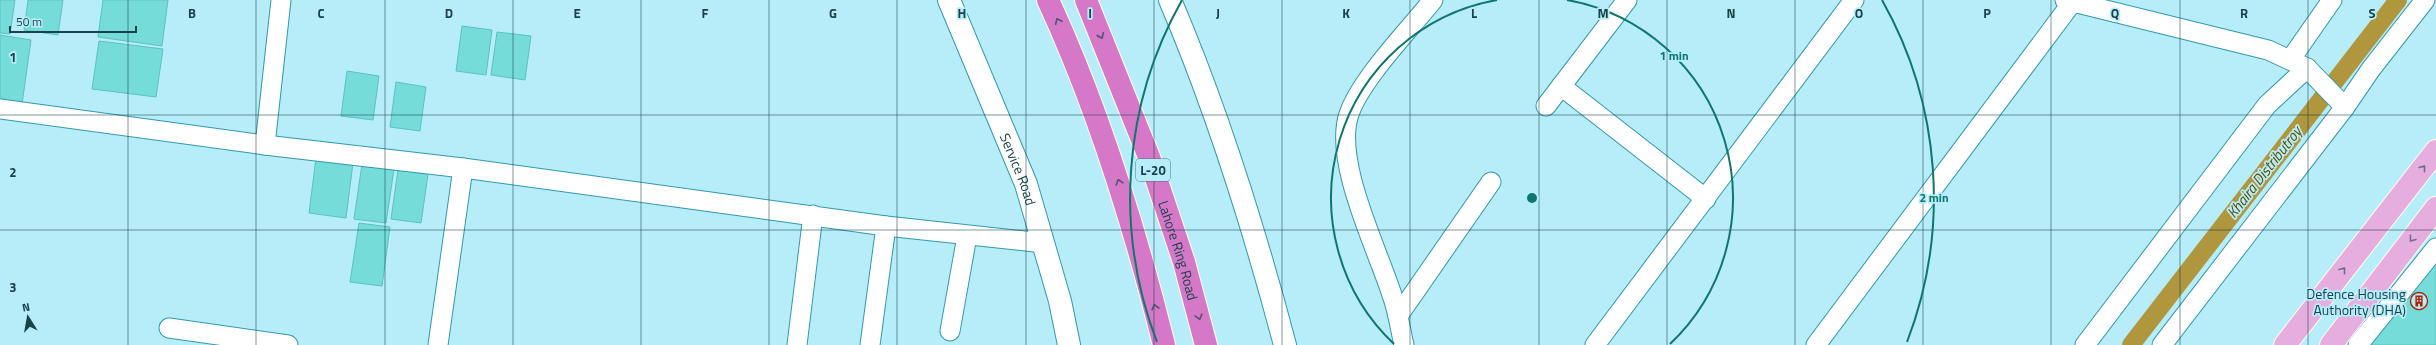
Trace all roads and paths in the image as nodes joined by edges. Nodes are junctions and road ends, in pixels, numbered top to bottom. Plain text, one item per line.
1 (281, 0) edge
2 (949, 0) edge
3 (1048, 0) edge
4 (1086, 0) edge
5 (1170, 0) edge
6 (1433, 0) edge
7 (1627, 0) edge
8 (1854, 0) edge
9 (2071, 0) edge
10 (2332, 0) edge
11 (2425, 0) edge
12 (2304, 69) junction
13 (1561, 86) junction
14 (2341, 103) junction
15 (1546, 106) dead end
16 (0, 109) edge
17 (265, 145) junction
18 (2436, 151) edge
19 (463, 168) junction
20 (1491, 182) dead end
21 (1706, 199) junction
22 (2436, 208) edge
23 (813, 215) junction
24 (886, 226) junction
25 (967, 236) junction
26 (1044, 243) junction
27 (2436, 248) edge
28 (1398, 316) junction
29 (169, 328) dead end
30 (950, 331) dead end
31 (288, 345) edge
32 (438, 345) edge
33 (797, 345) edge
34 (870, 345) edge
35 (1069, 345) edge
36 (1164, 345) edge
37 (1206, 345) edge
38 (1285, 345) edge
39 (1404, 345) edge
40 (1595, 345) edge
41 (1816, 345) edge
42 (2084, 345) edge
43 (2162, 345) edge
44 (2284, 345) edge
45 (2331, 345) edge
46 (2358, 345) edge

1 - 17 street
2 - 26 street, Service Road
36 -> 3 highway, L-20
4 -> 37 highway, Lahore Ring Road / L-20
5 - 38 street
6 - 28 street
7 - 13 street
8 - 21 street
9 - 12 street
9 - 41 street
10 - 12 street
11 - 14 street
12 - 14 street
12 - 42 street
13 - 15 street
13 - 21 street
14 - 43 street
16 - 17 street
17 - 19 street
44 -> 18 main road
19 - 23 street
19 - 32 street
20 - 28 street
21 - 40 street
22 -> 45 main road
23 - 24 street
23 - 33 street
24 - 25 street
24 - 34 street
25 - 26 street
25 - 30 street
26 - 35 street, Service Road
27 - 46 street
28 - 39 street
29 - 31 street

